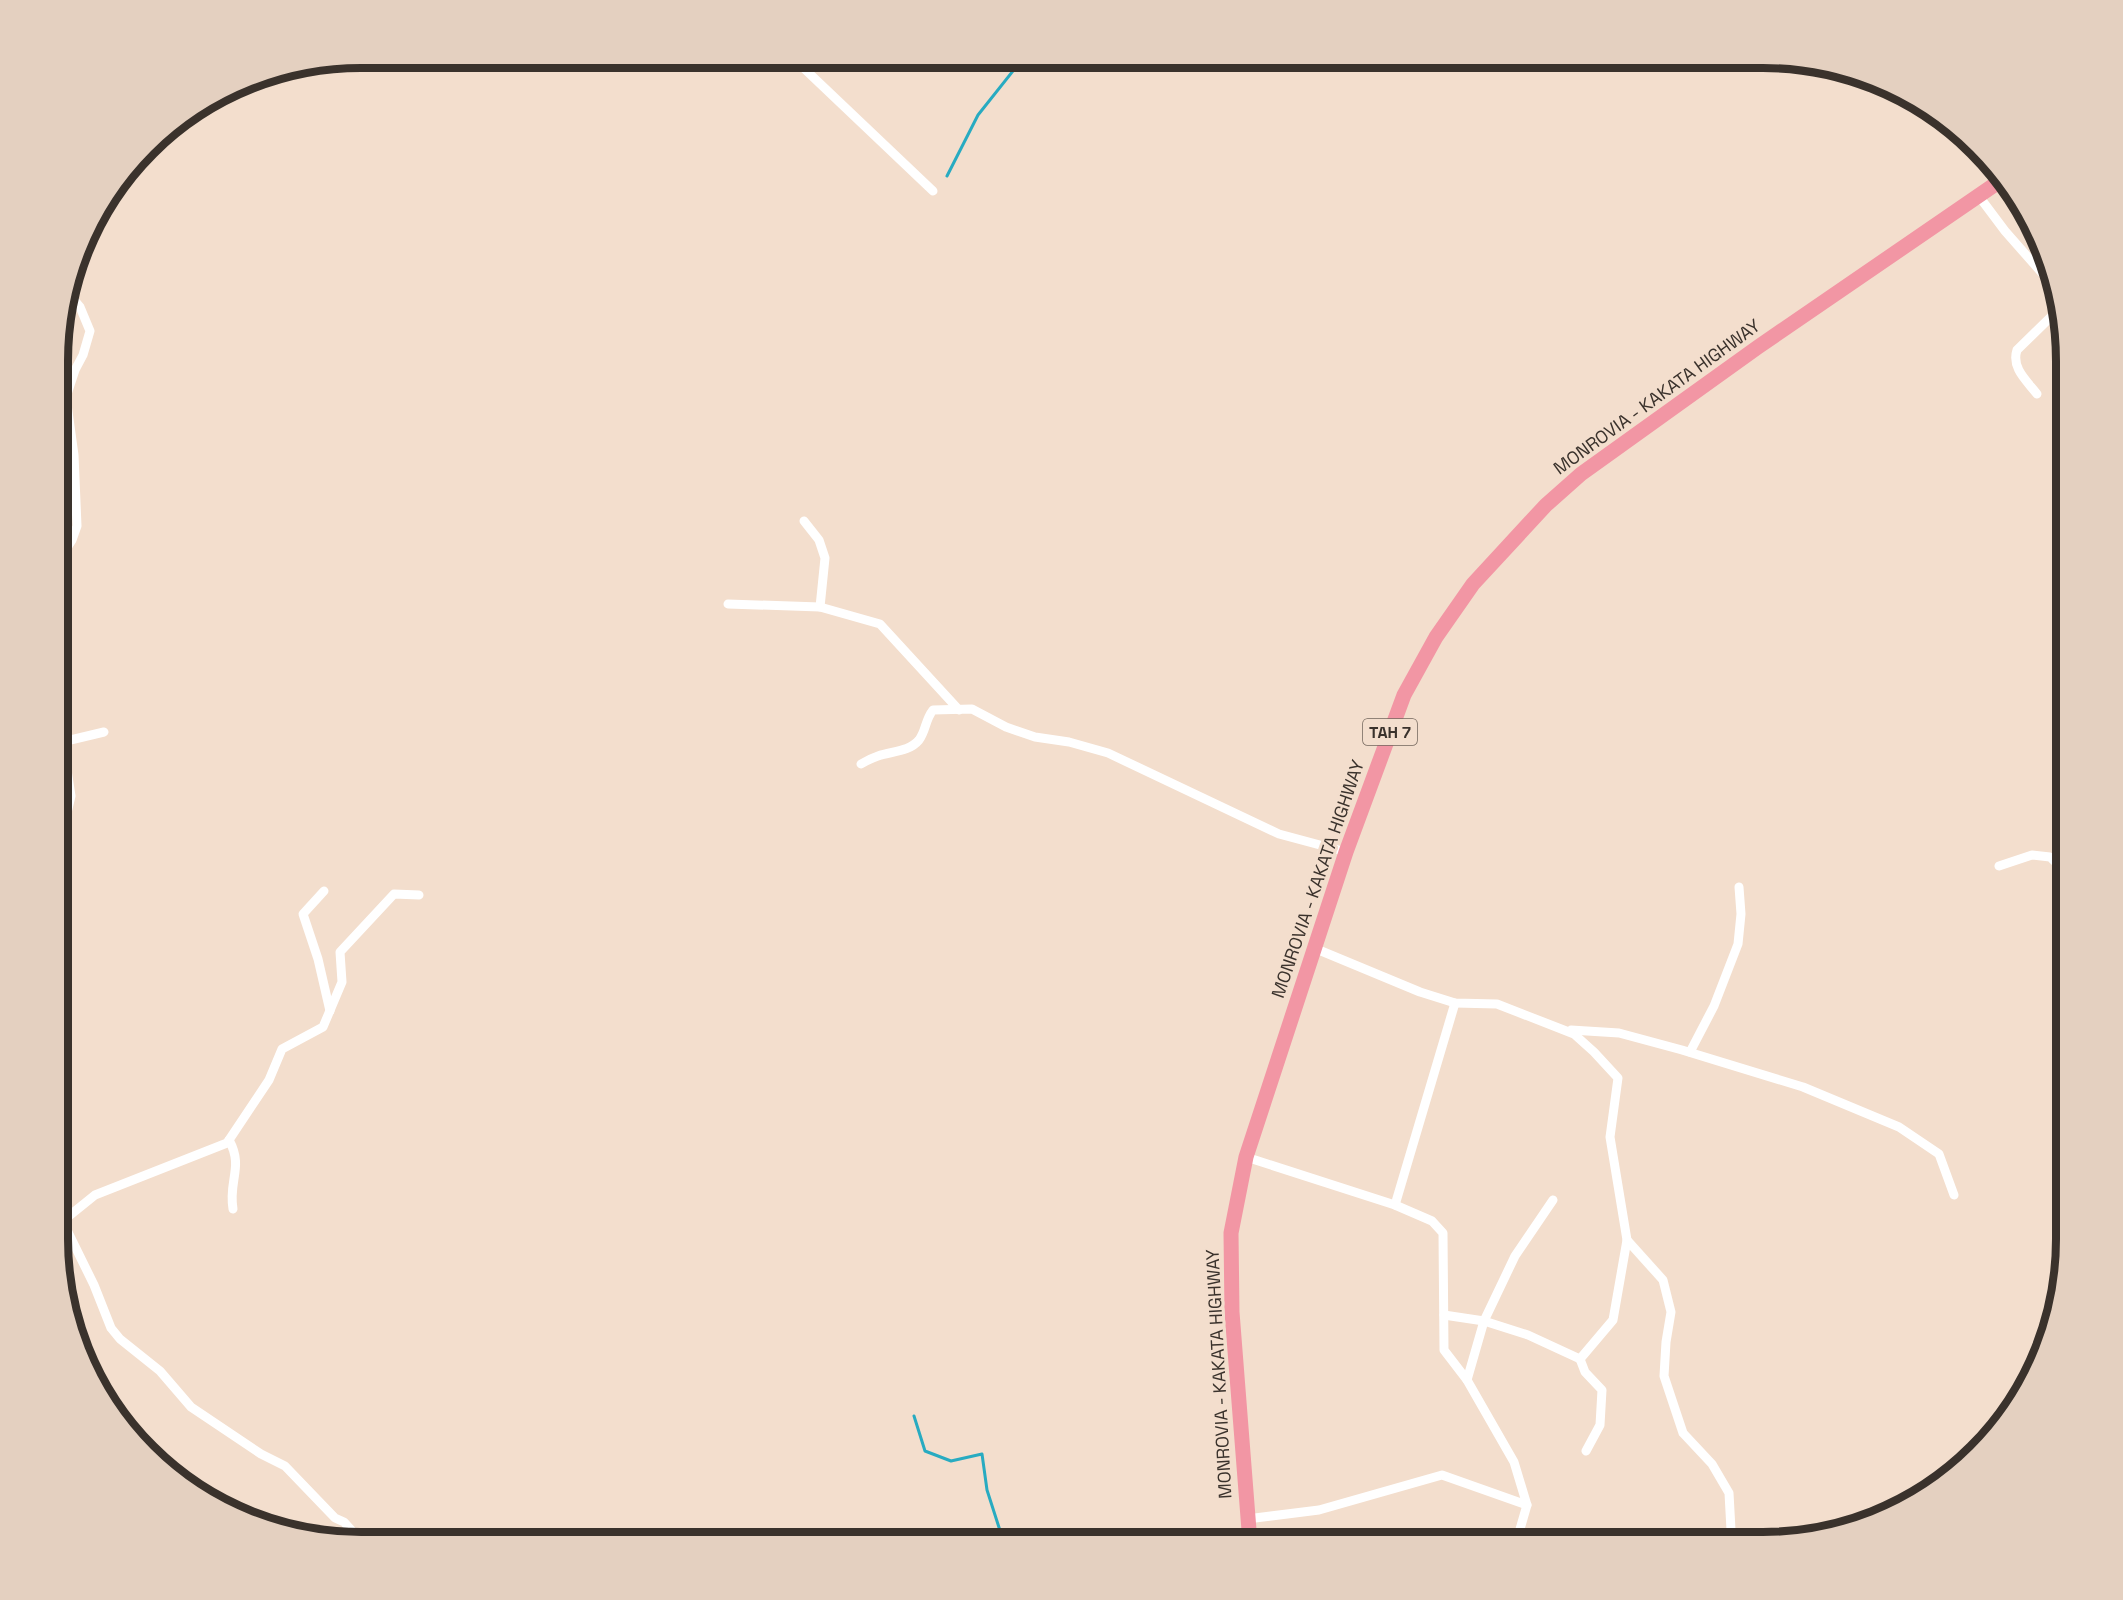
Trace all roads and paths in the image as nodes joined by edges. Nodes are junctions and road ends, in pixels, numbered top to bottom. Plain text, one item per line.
1 (804, 68) edge
2 (1996, 184) edge
3 (933, 190) dead end
4 (1978, 195) junction
5 (2042, 273) edge
6 (74, 300) edge
7 (2052, 316) edge
8 (68, 391) edge
9 (2037, 394) dead end
10 (68, 406) edge
11 (804, 521) dead end
12 (68, 546) edge
13 (728, 604) dead end
14 (820, 607) junction
15 (959, 710) junction
16 (104, 732) dead end
17 (68, 741) edge
18 (861, 764) dead end
19 (68, 778) edge
20 (68, 808) edge
21 (1346, 852) junction
22 (2056, 863) edge
23 (1999, 866) dead end
24 (1739, 887) dead end
25 (324, 891) dead end
26 (419, 895) dead end
27 (1314, 948) junction
28 (1455, 1003) junction
29 (330, 1011) junction
30 (1571, 1030) dead end
31 (1690, 1052) junction
32 (229, 1140) junction
33 (1246, 1157) junction
34 (1954, 1195) dead end
35 (1553, 1200) dead end
36 (1395, 1205) junction
37 (233, 1209) dead end
38 (68, 1217) edge
39 (68, 1230) edge
40 (1627, 1240) junction
41 (1444, 1315) junction
42 (1485, 1322) junction
43 (1580, 1359) junction
44 (1467, 1380) junction
45 (1586, 1451) dead end
46 (1527, 1505) junction
47 (1247, 1519) junction
48 (353, 1532) edge
49 (1249, 1532) edge
50 (1519, 1532) edge
51 (1732, 1532) edge

1 - 3 street
2 - 4 highway, MONROVIA - KAKATA HIGHWAY / TAH 7
4 - 5 street
4 - 21 highway, MONROVIA - KAKATA HIGHWAY / TAH 7
6 - 8 street
7 - 9 street
10 - 12 street
11 - 14 street
13 - 14 street
14 - 15 street
15 - 18 street
15 - 21 street
16 - 17 street
19 - 20 street
21 - 27 highway, MONROVIA - KAKATA HIGHWAY / TAH 7
22 - 23 street
24 - 31 street
25 - 29 street
26 - 29 street
27 - 28 street
27 - 33 highway, MONROVIA - KAKATA HIGHWAY / TAH 7
28 - 36 street
28 - 40 street
29 - 32 street
30 - 31 street
31 - 34 street
32 - 37 street
32 - 38 street
33 - 36 street
33 - 47 highway, MONROVIA - KAKATA HIGHWAY / TAH 7
35 - 42 street
36 - 41 street
39 - 48 street
40 - 43 street
40 - 51 street
41 - 42 street
41 - 44 street
42 - 43 street
42 - 44 street
43 - 45 street
44 - 46 street
46 - 47 street
46 - 50 street
47 - 49 highway, MONROVIA - KAKATA HIGHWAY / TAH 7

